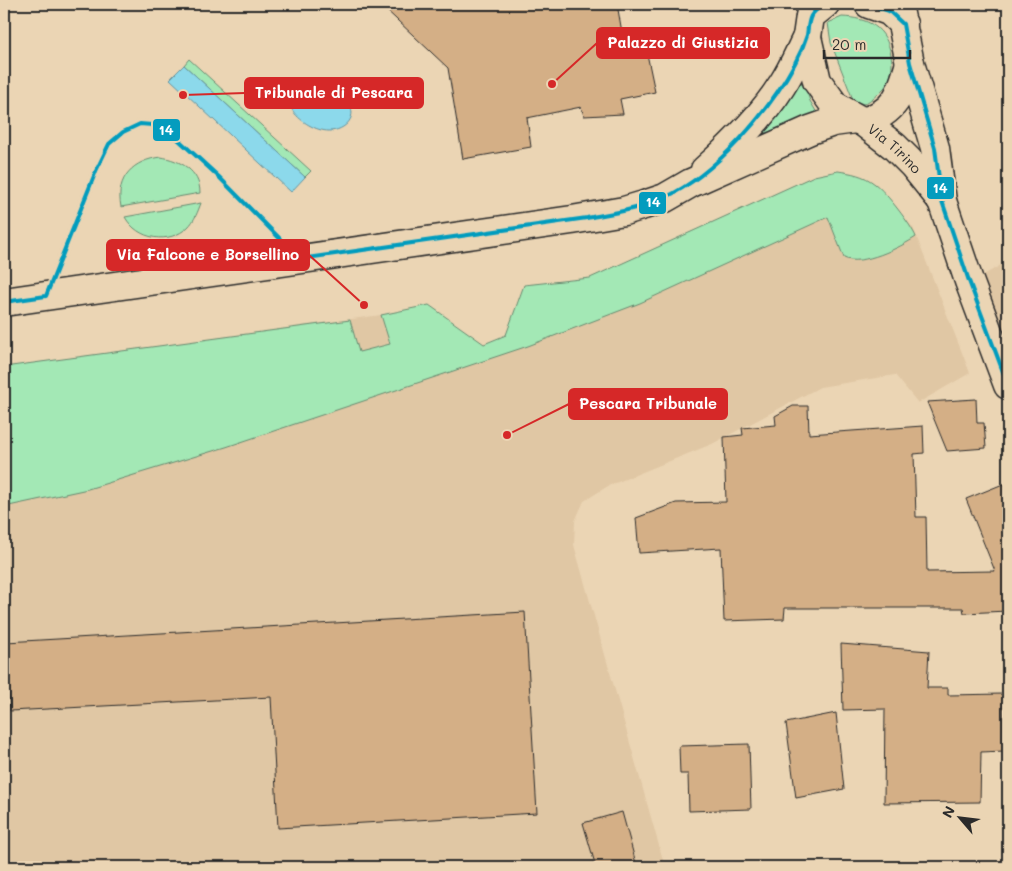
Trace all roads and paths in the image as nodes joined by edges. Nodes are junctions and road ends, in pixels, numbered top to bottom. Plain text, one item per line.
1 (870, 4) edge
2 (901, 14) edge
3 (813, 15) edge
4 (910, 63) junction
5 (859, 121) junction
6 (691, 183) junction
7 (942, 201) junction
8 (4, 302) edge
9 (1008, 385) edge

1 - 2 street
2 - 4 street, Via Tirino
3 - 5 street, Via Tirino
3 - 6 street
4 - 5 street
4 - 7 street, Via Tirino
5 - 6 street
5 - 7 street, Via Tirino
6 - 8 street
7 - 9 street, Via Tirino

